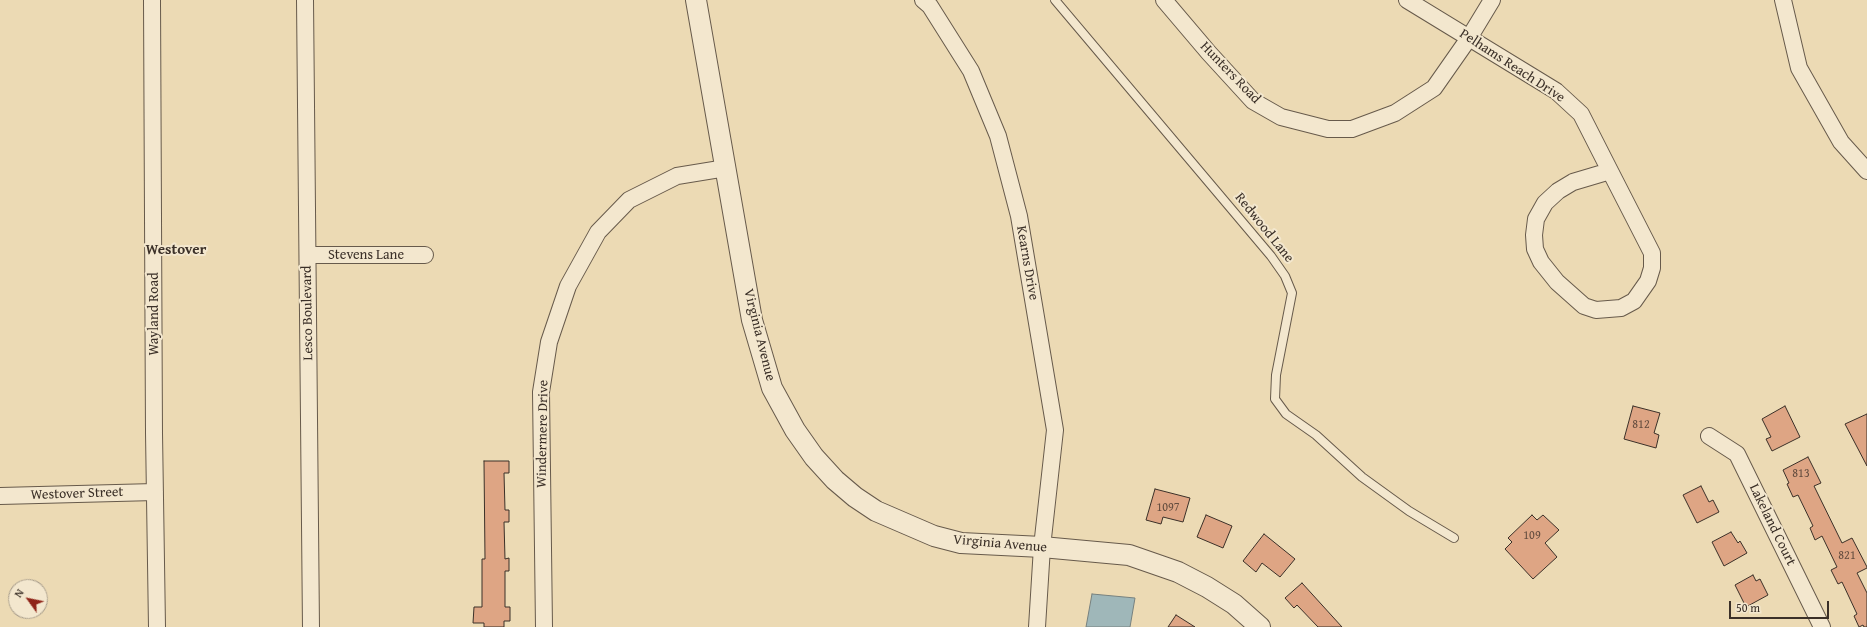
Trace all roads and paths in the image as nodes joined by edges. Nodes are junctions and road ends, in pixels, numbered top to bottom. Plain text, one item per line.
1 (152, 0) edge
2 (305, 0) edge
3 (696, 0) edge
4 (922, 0) edge
5 (1055, 0) edge
6 (1164, 0) edge
7 (1407, 0) edge
8 (1492, 0) edge
9 (1783, 0) edge
10 (1469, 38) junction
11 (726, 168) junction
12 (1610, 171) junction
13 (1867, 171) edge
14 (308, 255) junction
15 (425, 255) dead end
16 (1709, 436) dead end
17 (155, 492) junction
18 (0, 496) edge
19 (1454, 538) dead end
20 (1042, 547) junction
21 (157, 627) edge
22 (311, 627) edge
23 (544, 627) edge
24 (1037, 627) edge
25 (1260, 627) edge
26 (1822, 627) edge

1 - 17 street, Wayland Road
2 - 14 street, Lesco Boulevard
3 - 11 street, Virginia Avenue
4 - 20 street, Kearns Drive
5 - 19 lane, Redwood Lane
6 - 10 street, Hunters Road
7 - 10 street, Pelhams Reach Drive
8 - 10 street, Hunters Road
9 - 13 street
10 - 12 street, Pelhams Reach Drive
11 - 20 street, Virginia Avenue
11 - 23 street, Windermere Drive
12 - 12 street, Pelhams Reach Drive
14 - 15 street, Stevens Lane
14 - 22 street, Lesco Boulevard
16 - 26 street, Lakeland Court
17 - 18 street, Westover Street
17 - 21 street, Wayland Road
20 - 24 street, Kearns Drive
20 - 25 street, Virginia Avenue

